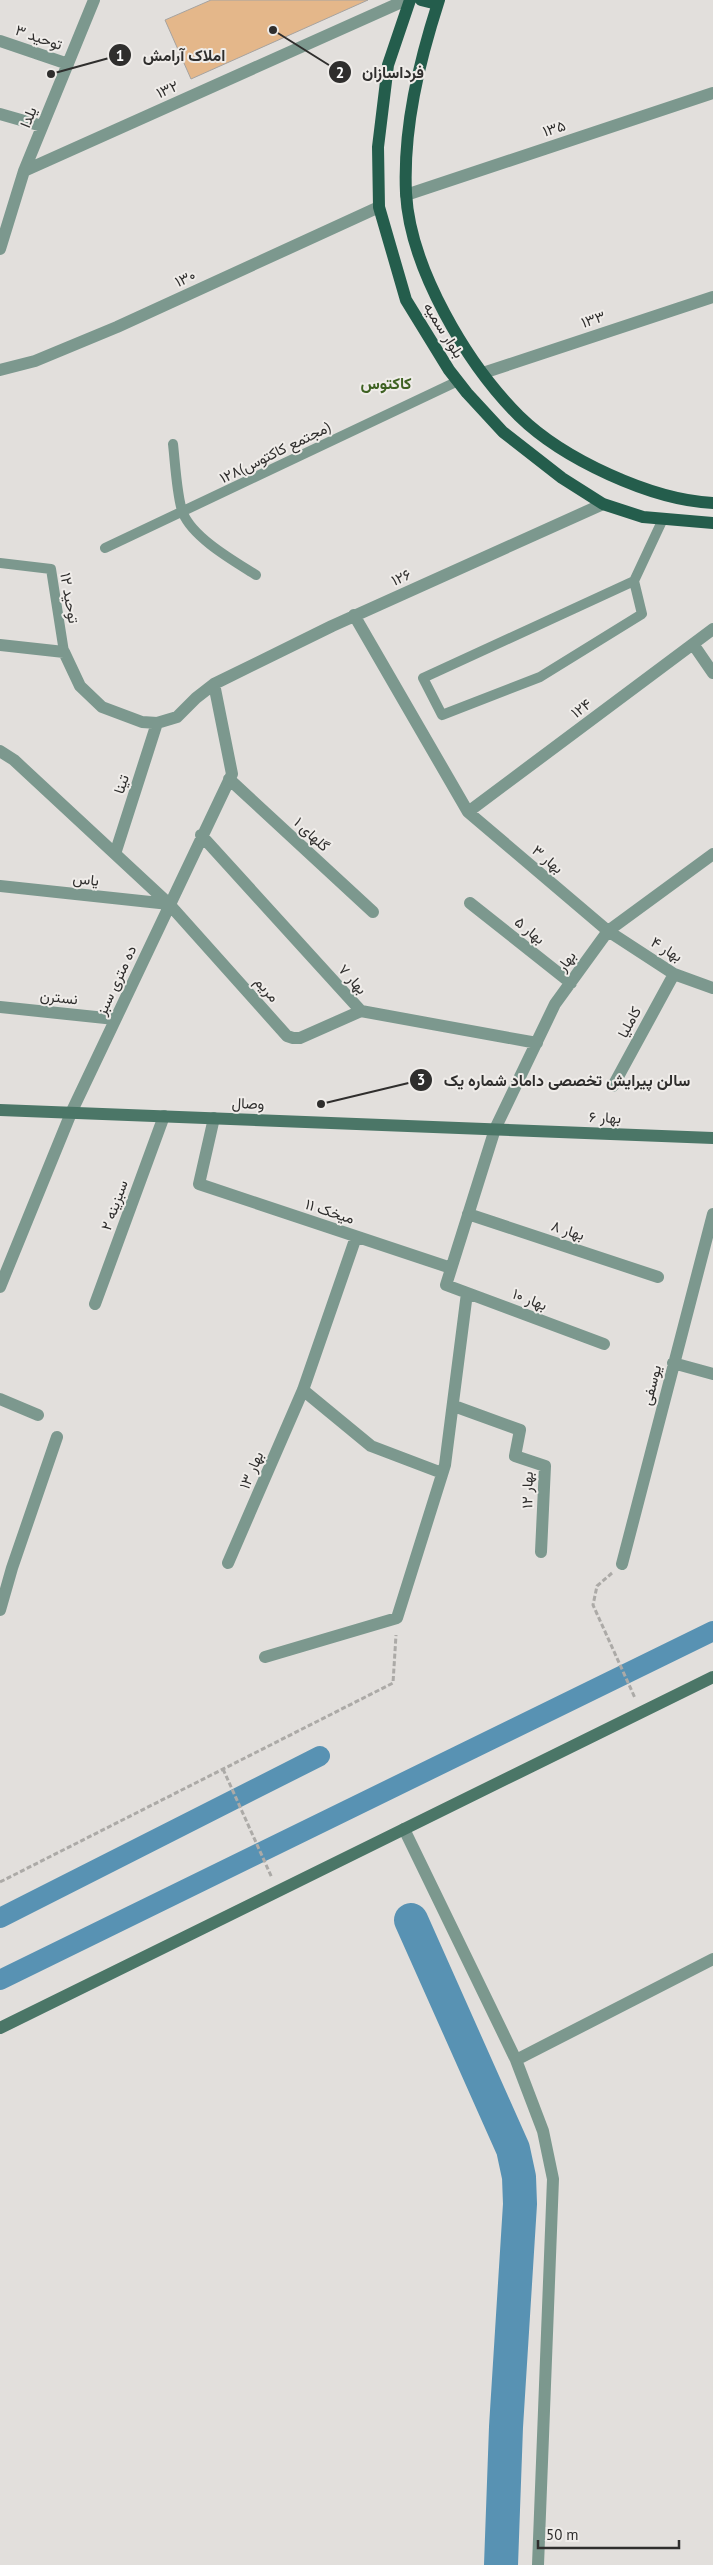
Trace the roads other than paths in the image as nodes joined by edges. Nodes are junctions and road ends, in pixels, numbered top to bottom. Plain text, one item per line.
1 (94, 0) edge
2 (406, 0) edge
3 (410, 0) edge
4 (421, 0) edge
5 (438, 2) edge
6 (0, 41) edge
7 (68, 64) junction
8 (713, 93) edge
9 (0, 114) edge
10 (42, 126) junction
11 (24, 171) junction
12 (406, 195) junction
13 (379, 207) junction
14 (0, 250) edge
15 (713, 297) edge
16 (0, 370) edge
17 (483, 373) junction
18 (458, 381) junction
19 (173, 444) dead end
20 (713, 503) edge
21 (603, 504) junction
22 (183, 513) junction
23 (663, 519) junction
24 (713, 524) edge
25 (105, 548) dead end
26 (0, 563) edge
27 (256, 575) dead end
28 (634, 581) junction
29 (354, 615) junction
30 (713, 629) edge
31 (693, 644) junction
32 (0, 645) edge
33 (64, 652) junction
34 (713, 673) edge
35 (214, 684) junction
36 (157, 723) junction
37 (0, 751) edge
38 (229, 779) junction
39 (468, 812) junction
40 (201, 835) junction
41 (115, 854) junction
42 (713, 854) edge
43 (0, 886) edge
44 (470, 902) dead end
45 (169, 904) junction
46 (373, 912) dead end
47 (608, 931) junction
48 (674, 974) junction
49 (571, 983) junction
50 (713, 988) edge
51 (0, 1007) edge
52 (361, 1012) junction
53 (115, 1019) junction
54 (537, 1043) junction
55 (613, 1086) dead end
56 (0, 1110) edge
57 (71, 1113) junction
58 (164, 1116) junction
59 (214, 1118) junction
60 (495, 1129) junction
61 (713, 1138) edge
62 (468, 1214) junction
63 (713, 1214) edge
64 (356, 1237) junction
65 (451, 1268) junction
66 (658, 1277) dead end
67 (446, 1285) joint
68 (0, 1287) edge
69 (467, 1293) junction
70 (95, 1304) dead end
71 (604, 1344) dead end
72 (673, 1363) junction
73 (713, 1374) edge
74 (303, 1390) junction
75 (0, 1399) edge
76 (454, 1406) junction
77 (38, 1415) dead end
78 (57, 1437) dead end
79 (442, 1473) junction
80 (541, 1552) dead end
81 (228, 1563) dead end
82 (622, 1564) road end
83 (0, 1610) edge
84 (264, 1657) dead end
85 (713, 1677) edge
86 (404, 1829) junction
87 (713, 1959) edge
88 (0, 2028) edge
89 (516, 2060) junction
90 (538, 2565) edge

1 - 7 street, یلدا
2 - 11 street, ۱۳۲
3 - 13 main road, بلوار سمیه
4 - 5 main road
5 - 12 main road, بلوار سمیه
6 - 7 street, توحید ۳
7 - 10 street, یلدا
8 - 12 street, ۱۳۵
9 - 10 street
10 - 11 street, یلدا
11 - 14 street, یلدا
12 - 17 main road, بلوار سمیه
13 - 16 street, ۱۳۰
13 - 18 main road, بلوار سمیه
15 - 17 street, ۱۳۳
17 - 20 main road, بلوار سمیه
18 - 21 main road, بلوار سمیه
18 - 22 lane, ۱۲۸(مجتمع کاکتوس)
19 - 22 lane
21 - 23 main road, بلوار سمیه
21 - 29 street, ۱۲۶
22 - 25 lane, ۱۲۸(مجتمع کاکتوس)
22 - 27 lane
23 - 24 main road, بلوار سمیه
23 - 28 lane
26 - 33 lane, توحید ۱۲
28 - 28 lane
29 - 35 street, ۱۲۶
29 - 39 street, بهار ۳
30 - 31 street, ۱۲۴
31 - 34 street
31 - 39 street, ۱۲۴
32 - 33 street
33 - 36 street
35 - 36 street, ۱۲۶
35 - 38 street, ده متری سبز
36 - 41 street, تینا
37 - 41 street, مریم
38 - 40 street, ده متری سبز
38 - 46 street, گلهای ۱
39 - 47 street, بهار ۳
40 - 45 street, ده متری سبز
40 - 52 street, بهار ۷
41 - 45 street, مریم
42 - 47 street, بهار
43 - 45 street, یاس
44 - 49 street, بهار ۵
45 - 52 street, مریم
45 - 53 street, ده متری سبز
47 - 48 street, بهار ۴
47 - 49 street, بهار
48 - 50 street, بهار ۴
48 - 55 street, کاملیا
49 - 54 street, بهار
51 - 53 street, نسترن
52 - 54 street, بهار ۷
53 - 57 street, ده متری سبز
54 - 60 street, بهار
56 - 57 main road, وصال
57 - 58 main road, وصال
57 - 68 street, ده متری سبز
58 - 59 main road, وصال
58 - 70 street, سبزینه ۲
59 - 60 main road, وصال
59 - 64 street, میخک ۱۱
60 - 61 main road, بهار ۶
60 - 62 street, بهار
62 - 65 street, بهار
62 - 66 street, بهار ۸
63 - 72 street, یوسفی
64 - 65 street, میخک ۱۱
64 - 74 street, بهار ۱۳
65 - 67 street, بهار
67 - 69 street, بهار ۱۰
69 - 71 street, بهار ۱۰
69 - 76 street
72 - 73 street
72 - 82 street, یوسفی
74 - 79 street
74 - 81 street, بهار ۱۳
75 - 77 street
76 - 79 street
76 - 80 street, بهار ۱۲
78 - 83 street
79 - 84 street
85 - 86 main road
86 - 88 main road
86 - 89 street
87 - 89 street
89 - 90 street

